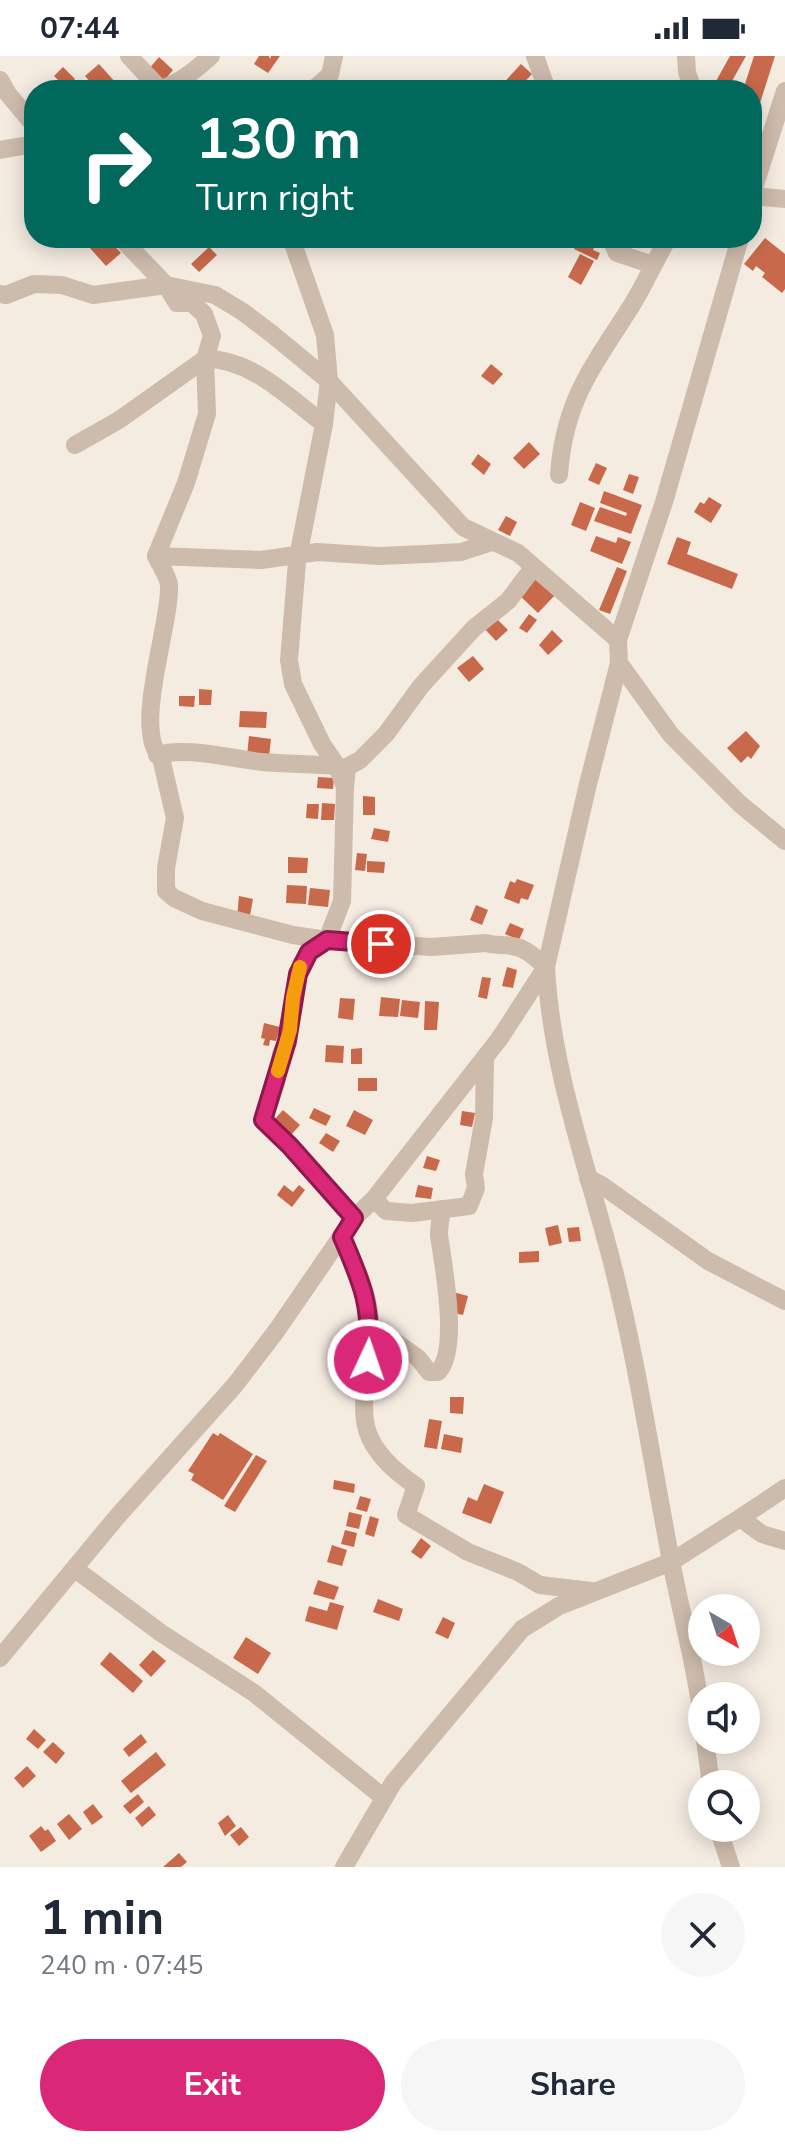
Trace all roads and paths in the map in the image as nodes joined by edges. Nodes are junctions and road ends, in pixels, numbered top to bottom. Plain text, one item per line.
1 (129, 56) edge
2 (211, 56) edge
3 (334, 56) edge
4 (535, 56) edge
5 (686, 56) edge
6 (0, 80) edge
7 (151, 80) edge
8 (181, 80) edge
9 (324, 80) edge
10 (543, 80) edge
11 (690, 80) edge
12 (785, 91) edge
13 (24, 113) edge
14 (24, 147) edge
15 (0, 150) edge
16 (762, 163) edge
17 (762, 196) edge
18 (785, 199) edge
19 (131, 248) edge
20 (295, 248) edge
21 (615, 248) edge
22 (662, 248) edge
23 (737, 248) edge
24 (653, 265) junction
25 (166, 285) junction
26 (0, 294) edge
27 (205, 359) junction
28 (329, 381) junction
29 (324, 424) junction
30 (75, 445) dead end
31 (559, 475) dead end
32 (492, 542) junction
33 (299, 554) junction
34 (156, 556) junction
35 (533, 568) junction
36 (618, 640) junction
37 (619, 663) junction
38 (157, 755) junction
39 (337, 766) junction
40 (345, 787) junction
41 (785, 841) edge
42 (327, 940) junction
43 (546, 967) junction
44 (485, 1058) junction
45 (588, 1178) junction
46 (374, 1199) junction
47 (442, 1209) junction
48 (354, 1218) junction
49 (342, 1237) junction
50 (785, 1301) edge
51 (370, 1324) junction
52 (785, 1488) edge
53 (740, 1518) junction
54 (785, 1541) edge
55 (671, 1562) junction
56 (75, 1569) junction
57 (594, 1591) junction
58 (0, 1658) edge
59 (697, 1682) edge
60 (383, 1797) junction
61 (723, 1842) edge
62 (344, 1867) edge
63 (731, 1867) edge

1 - 7 street
2 - 8 street
3 - 9 street
4 - 10 street
5 - 11 street
6 - 13 street
12 - 16 street
14 - 15 street
17 - 18 street
19 - 25 street
20 - 28 street
21 - 24 street
22 - 24 street
23 - 36 street
24 - 31 street
25 - 26 street
25 - 27 street
25 - 28 street
27 - 29 street
27 - 30 street
27 - 34 street
28 - 29 street
28 - 32 street
29 - 33 street
32 - 33 street
32 - 35 street
33 - 34 street
33 - 39 street
34 - 38 street
35 - 36 street
35 - 40 street
36 - 37 street
37 - 41 street
37 - 43 street
38 - 39 street
38 - 42 street
39 - 40 street
40 - 42 street
42 - 43 street
42 - 48 street
43 - 44 street
43 - 45 street
44 - 46 street
44 - 47 street
45 - 50 street
45 - 55 street
46 - 47 street
46 - 48 street
47 - 51 street
48 - 49 street
49 - 51 street
49 - 56 street
51 - 57 street
52 - 53 street
53 - 54 street
53 - 55 street
55 - 57 street
55 - 59 street
56 - 58 street
56 - 60 street
57 - 60 street
60 - 62 street
61 - 63 street

